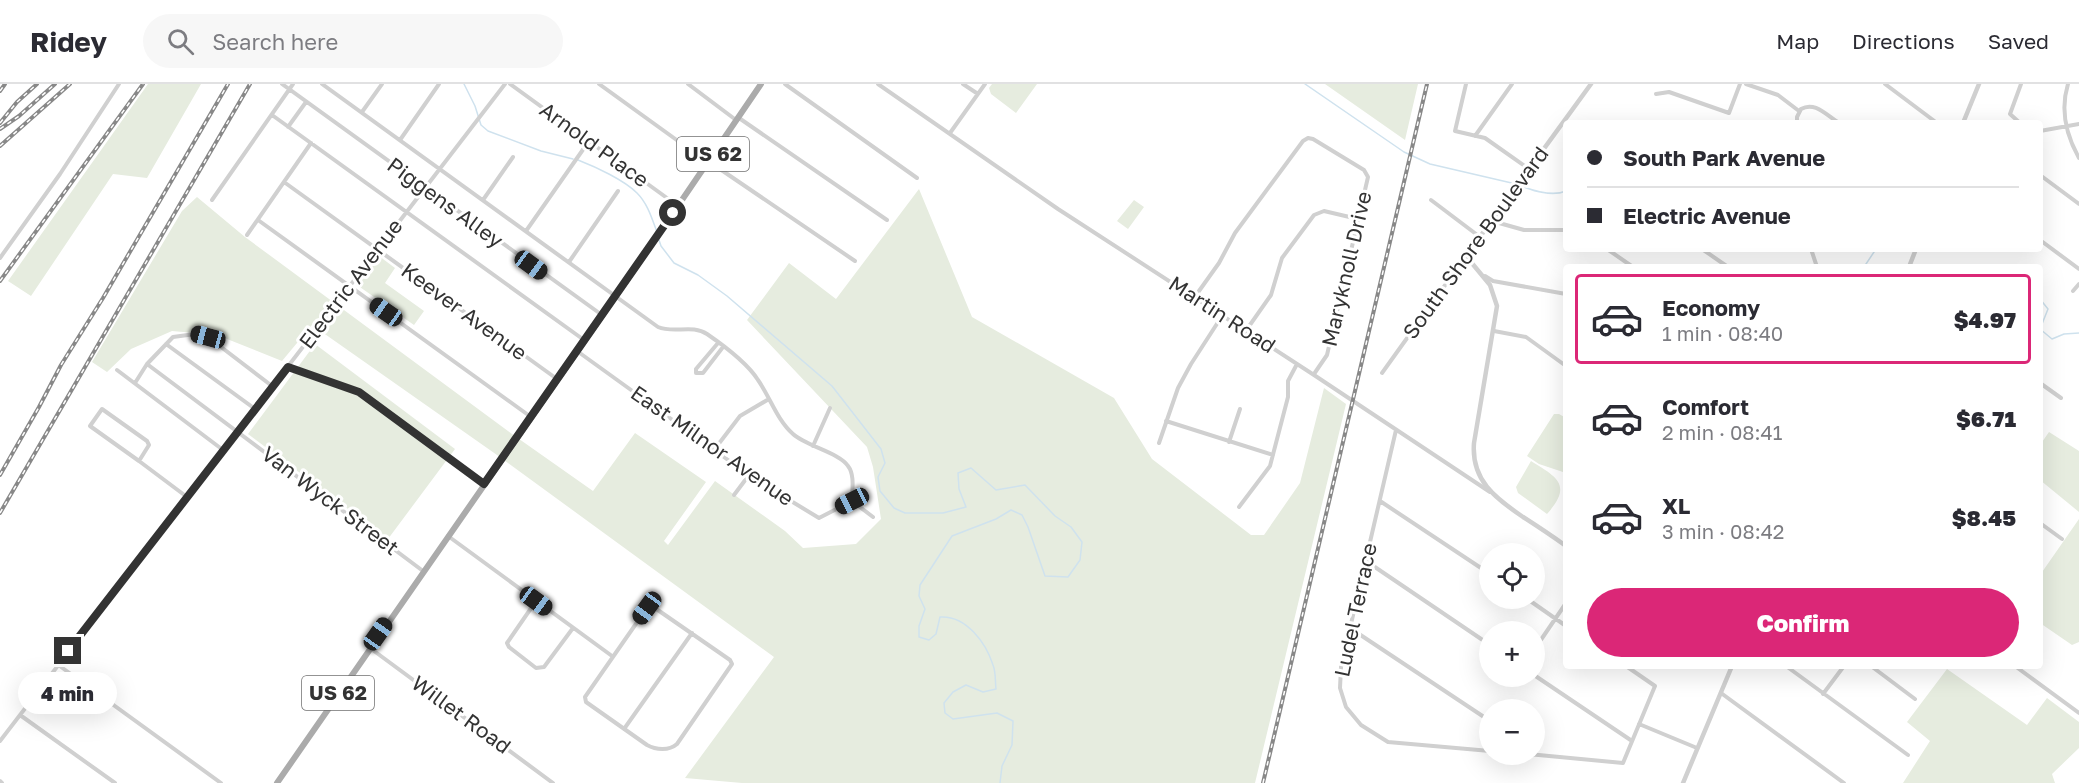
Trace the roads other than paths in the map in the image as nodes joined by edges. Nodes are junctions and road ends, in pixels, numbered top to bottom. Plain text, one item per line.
1 (119, 84) edge
2 (282, 84) edge
3 (293, 84) edge
4 (323, 84) edge
5 (382, 84) edge
6 (439, 84) edge
7 (505, 84) edge
8 (510, 84) edge
9 (599, 84) edge
10 (688, 84) edge
11 (761, 84) edge
12 (784, 84) edge
13 (878, 84) edge
14 (963, 84) edge
15 (985, 84) edge
16 (1466, 84) edge
17 (1512, 84) edge
18 (1591, 84) edge
19 (1740, 84) edge
20 (1747, 84) edge
21 (1885, 84) edge
22 (1979, 84) edge
23 (2021, 84) edge
24 (2068, 84) edge
25 (289, 90) junction
26 (978, 94) junction
27 (1656, 94) dead end
28 (306, 102) junction
29 (1799, 111) junction
30 (362, 112) junction
31 (272, 115) junction
32 (1828, 116) junction
33 (737, 119) junction
34 (1565, 120) edge
35 (1797, 120) edge
36 (1826, 120) edge
37 (1834, 120) edge
38 (1933, 120) edge
39 (1966, 120) edge
40 (2017, 120) edge
41 (1563, 122) edge
42 (2079, 124) edge
43 (2066, 126) junction
44 (288, 127) junction
45 (2043, 130) edge
46 (950, 133) junction
47 (1474, 136) junction
48 (400, 140) junction
49 (589, 141) junction
50 (311, 143) junction
51 (513, 157) dead end
52 (2079, 158) edge
53 (708, 162) junction
54 (440, 169) junction
55 (1529, 169) junction
56 (2043, 177) edge
57 (917, 178) dead end
58 (284, 182) junction
59 (425, 188) junction
60 (618, 191) dead end
61 (212, 200) dead end
62 (483, 200) junction
63 (1431, 200) dead end
64 (2079, 204) edge
65 (678, 206) junction
66 (406, 212) junction
67 (1358, 219) junction
68 (258, 220) junction
69 (887, 220) dead end
70 (1492, 221) junction
71 (1563, 230) edge
72 (526, 231) junction
73 (247, 235) dead end
74 (1480, 237) junction
75 (2043, 242) edge
76 (378, 250) junction
77 (1611, 252) edge
78 (1706, 252) edge
79 (1466, 256) junction
80 (0, 258) edge
81 (855, 261) dead end
82 (569, 262) junction
83 (1629, 264) edge
84 (1724, 264) edge
85 (2079, 269) edge
86 (1484, 276) junction
87 (2079, 284) edge
88 (350, 286) junction
89 (2073, 291) dead end
90 (1563, 293) edge
91 (615, 296) junction
92 (1194, 298) junction
93 (602, 315) junction
94 (1222, 316) junction
95 (1494, 331) junction
96 (1245, 332) junction
97 (584, 340) junction
98 (718, 343) junction
99 (166, 344) junction
100 (723, 347) junction
101 (577, 351) junction
102 (147, 364) junction
103 (1297, 364) junction
104 (1563, 364) edge
105 (288, 367) junction
106 (117, 370) dead end
107 (1382, 373) dead end
108 (1314, 375) junction
109 (557, 379) junction
110 (135, 383) junction
111 (2043, 384) edge
112 (272, 386) junction
113 (2061, 398) dead end
114 (770, 399) junction
115 (830, 408) dead end
116 (255, 409) junction
117 (1240, 409) dead end
118 (531, 417) junction
119 (1166, 421) junction
120 (1396, 430) junction
121 (238, 431) junction
122 (1229, 442) junction
123 (1159, 443) dead end
124 (813, 446) junction
125 (223, 450) junction
126 (714, 450) junction
127 (1273, 456) junction
128 (139, 461) junction
129 (749, 475) junction
130 (484, 484) junction
131 (1490, 492) junction
132 (734, 495) dead end
133 (188, 496) junction
134 (852, 501) junction
135 (1380, 501) junction
136 (1239, 507) dead end
137 (873, 517) dead end
138 (2043, 525) edge
139 (448, 535) junction
140 (2062, 539) dead end
141 (1563, 544) edge
142 (1366, 561) junction
143 (1479, 567) edge
144 (423, 571) junction
145 (536, 601) junction
146 (1563, 608) edge
147 (1542, 609) edge
148 (1556, 619) junction
149 (1563, 624) edge
150 (573, 628) junction
151 (1350, 628) junction
152 (692, 633) junction
153 (1545, 634) edge
154 (1479, 638) edge
155 (369, 648) junction
156 (612, 656) junction
157 (57, 664) junction
158 (1630, 669) edge
159 (1731, 669) edge
160 (1790, 669) edge
161 (1842, 669) edge
162 (1875, 669) edge
163 (2018, 669) edge
164 (1545, 682) edge
165 (1721, 693) junction
166 (1823, 694) junction
167 (1915, 699) dead end
168 (2079, 713) edge
169 (1479, 714) edge
170 (20, 715) junction
171 (1639, 724) junction
172 (624, 729) junction
173 (0, 741) edge
174 (1632, 741) junction
175 (1697, 748) junction
176 (1479, 750) edge
177 (1908, 755) dead end
178 (1545, 756) edge
179 (116, 783) edge
180 (221, 783) edge
181 (277, 783) edge
182 (553, 783) edge
183 (1683, 783) edge
184 (1844, 783) edge

1 - 80 street
2 - 25 street, Piggens Alley
3 - 25 street
4 - 30 street
5 - 30 street
6 - 48 street
7 - 54 street, Electric Avenue
8 - 49 street, Arnold Place
9 - 53 street
10 - 33 street
11 - 33 main road, US 62
12 - 57 street
13 - 46 street, Martin Road
14 - 26 street
15 - 26 street
16 - 47 street
17 - 47 street
18 - 34 street, South Shore Boulevard
19 - 27 street
20 - 29 street
21 - 38 street
22 - 39 street
23 - 40 street
24 - 43 street
25 - 28 street, Piggens Alley
25 - 31 street
26 - 46 street
28 - 44 street
28 - 59 street, Piggens Alley
29 - 32 street
29 - 35 street
30 - 48 street
31 - 44 street
31 - 61 street
32 - 36 street
32 - 37 street
33 - 53 main road, US 62
33 - 69 street
41 - 55 street, South Shore Boulevard
42 - 43 street
43 - 45 street
43 - 52 street
44 - 50 street
46 - 92 street, Martin Road
47 - 55 street
48 - 54 street
49 - 65 street, Arnold Place
49 - 72 street
50 - 58 street
50 - 66 street
51 - 62 street
53 - 65 main road, US 62
53 - 81 street
54 - 59 street, Electric Avenue
54 - 62 street
55 - 70 street, South Shore Boulevard
56 - 64 street
58 - 68 street
58 - 76 street, Keever Avenue
59 - 66 street, Electric Avenue
59 - 93 street, Piggens Alley
60 - 82 street
62 - 72 street
63 - 74 street
65 - 91 main road, US 62
66 - 76 street, Electric Avenue
66 - 97 street
67 - 92 street, Maryknoll Drive
67 - 96 street
67 - 108 street, Maryknoll Drive
68 - 73 street
68 - 88 street
70 - 71 street
70 - 74 street, South Shore Boulevard
72 - 82 street
74 - 79 street, South Shore Boulevard
75 - 85 street
76 - 88 street, Electric Avenue
76 - 109 street, Keever Avenue
77 - 83 street
78 - 84 street
79 - 86 street
79 - 107 street, South Shore Boulevard
82 - 91 street
86 - 90 street
86 - 95 street
87 - 89 street
88 - 105 street, Electric Avenue
88 - 118 street
91 - 93 main road, US 62
91 - 98 street
92 - 94 street, Martin Road
93 - 97 main road, US 62
94 - 96 street, Martin Road
94 - 119 street
95 - 104 street
95 - 131 street
96 - 103 street, Martin Road
97 - 101 main road, US 62
98 - 100 street
98 - 100 street
99 - 102 street
99 - 112 street
99 - 116 street
100 - 114 street
101 - 109 main road, US 62
101 - 126 street, East Milnor Avenue
102 - 110 street
102 - 121 street, Van Wyck Street
103 - 108 street, Martin Road
103 - 127 street
105 - 112 street, Electric Avenue
105 - 130 street
106 - 110 street
108 - 120 street, Martin Road
109 - 118 main road, US 62
110 - 125 street
111 - 113 street
112 - 116 street, Electric Avenue
114 - 124 street
114 - 126 street
115 - 124 street
116 - 121 street, Electric Avenue
117 - 122 street
118 - 130 main road, US 62
119 - 122 street
119 - 123 street
120 - 131 street, Martin Road
120 - 135 street, Ludel Terrace
121 - 125 street, Electric Avenue
121 - 144 street, Van Wyck Street
122 - 127 street
124 - 134 street
125 - 133 street, Electric Avenue
126 - 129 street, East Milnor Avenue
127 - 136 street
128 - 128 street
128 - 133 street
129 - 132 street
129 - 134 street, East Milnor Avenue
130 - 139 main road, US 62
131 - 141 street, Martin Road
133 - 157 street, Electric Avenue
134 - 137 street
135 - 142 street, Ludel Terrace
135 - 143 street
138 - 140 street
139 - 144 main road, US 62
139 - 145 street
142 - 151 street, Ludel Terrace
142 - 154 street
144 - 155 main road, US 62
145 - 150 street
145 - 150 street
146 - 148 street
147 - 148 street
148 - 149 street
148 - 153 street
150 - 156 street
151 - 169 street
151 - 176 street, Ludel Terrace
152 - 156 street
152 - 172 street
152 - 172 street
155 - 181 main road, US 62
155 - 182 street, Willet Road
156 - 172 street
157 - 170 street, Electric Avenue
157 - 180 street
158 - 171 street
159 - 165 street
160 - 166 street
161 - 166 street
162 - 167 street
163 - 168 street
164 - 174 street
165 - 175 street
165 - 184 street
166 - 177 street
170 - 173 street, Electric Avenue
170 - 179 street
171 - 174 street
171 - 175 street
174 - 178 street
175 - 183 street

